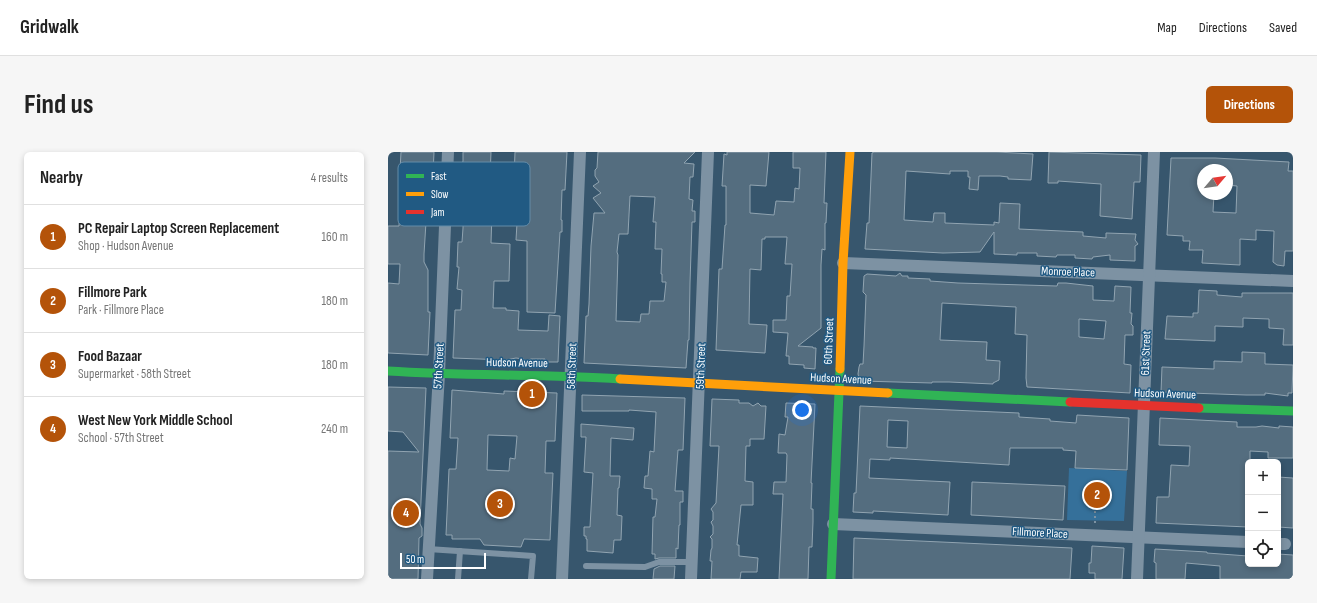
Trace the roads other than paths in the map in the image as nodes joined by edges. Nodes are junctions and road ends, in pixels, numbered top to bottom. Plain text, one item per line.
1 (448, 152) edge
2 (580, 152) edge
3 (708, 152) edge
4 (850, 152) edge
5 (1154, 152) edge
6 (448, 162) edge
7 (445, 226) edge
8 (843, 263) junction
9 (1149, 275) junction
10 (1293, 281) edge
11 (388, 371) edge
12 (439, 374) junction
13 (571, 376) junction
14 (700, 384) junction
15 (840, 391) junction
16 (1144, 406) junction
17 (1293, 411) edge
18 (833, 524) junction
19 (1139, 537) junction
20 (1245, 542) edge
21 (428, 549) junction
22 (460, 551) junction
23 (692, 562) junction
24 (586, 566) dead end
25 (427, 579) edge
26 (458, 579) edge
27 (531, 579) edge
28 (562, 579) edge
29 (691, 579) edge
30 (831, 579) edge
31 (1137, 579) edge

1 - 6 street, 57th Street
2 - 13 street, 58th Street
3 - 14 street, 59th Street
4 - 8 street, 60th Street
5 - 9 street, 61st Street
7 - 12 street, 57th Street
8 - 9 street, Monroe Place
8 - 15 street, 60th Street
9 - 10 street, Monroe Place
9 - 16 street, 61st Street
11 - 12 street, Hudson Avenue
12 - 13 street, Hudson Avenue
12 - 21 street, 57th Street
13 - 14 street, Hudson Avenue
13 - 28 street, 58th Street
14 - 15 street, Hudson Avenue
14 - 23 street, 59th Street
15 - 16 street, Hudson Avenue
15 - 18 street, 60th Street
16 - 17 street, Hudson Avenue
16 - 19 street, 61st Street
18 - 19 street, Fillmore Place
18 - 30 street, 60th Street
19 - 20 street, Fillmore Place
19 - 31 street, 61st Street
21 - 22 lane
21 - 25 street, 57th Street
22 - 26 lane
22 - 27 lane
23 - 24 lane
23 - 29 street, 59th Street

